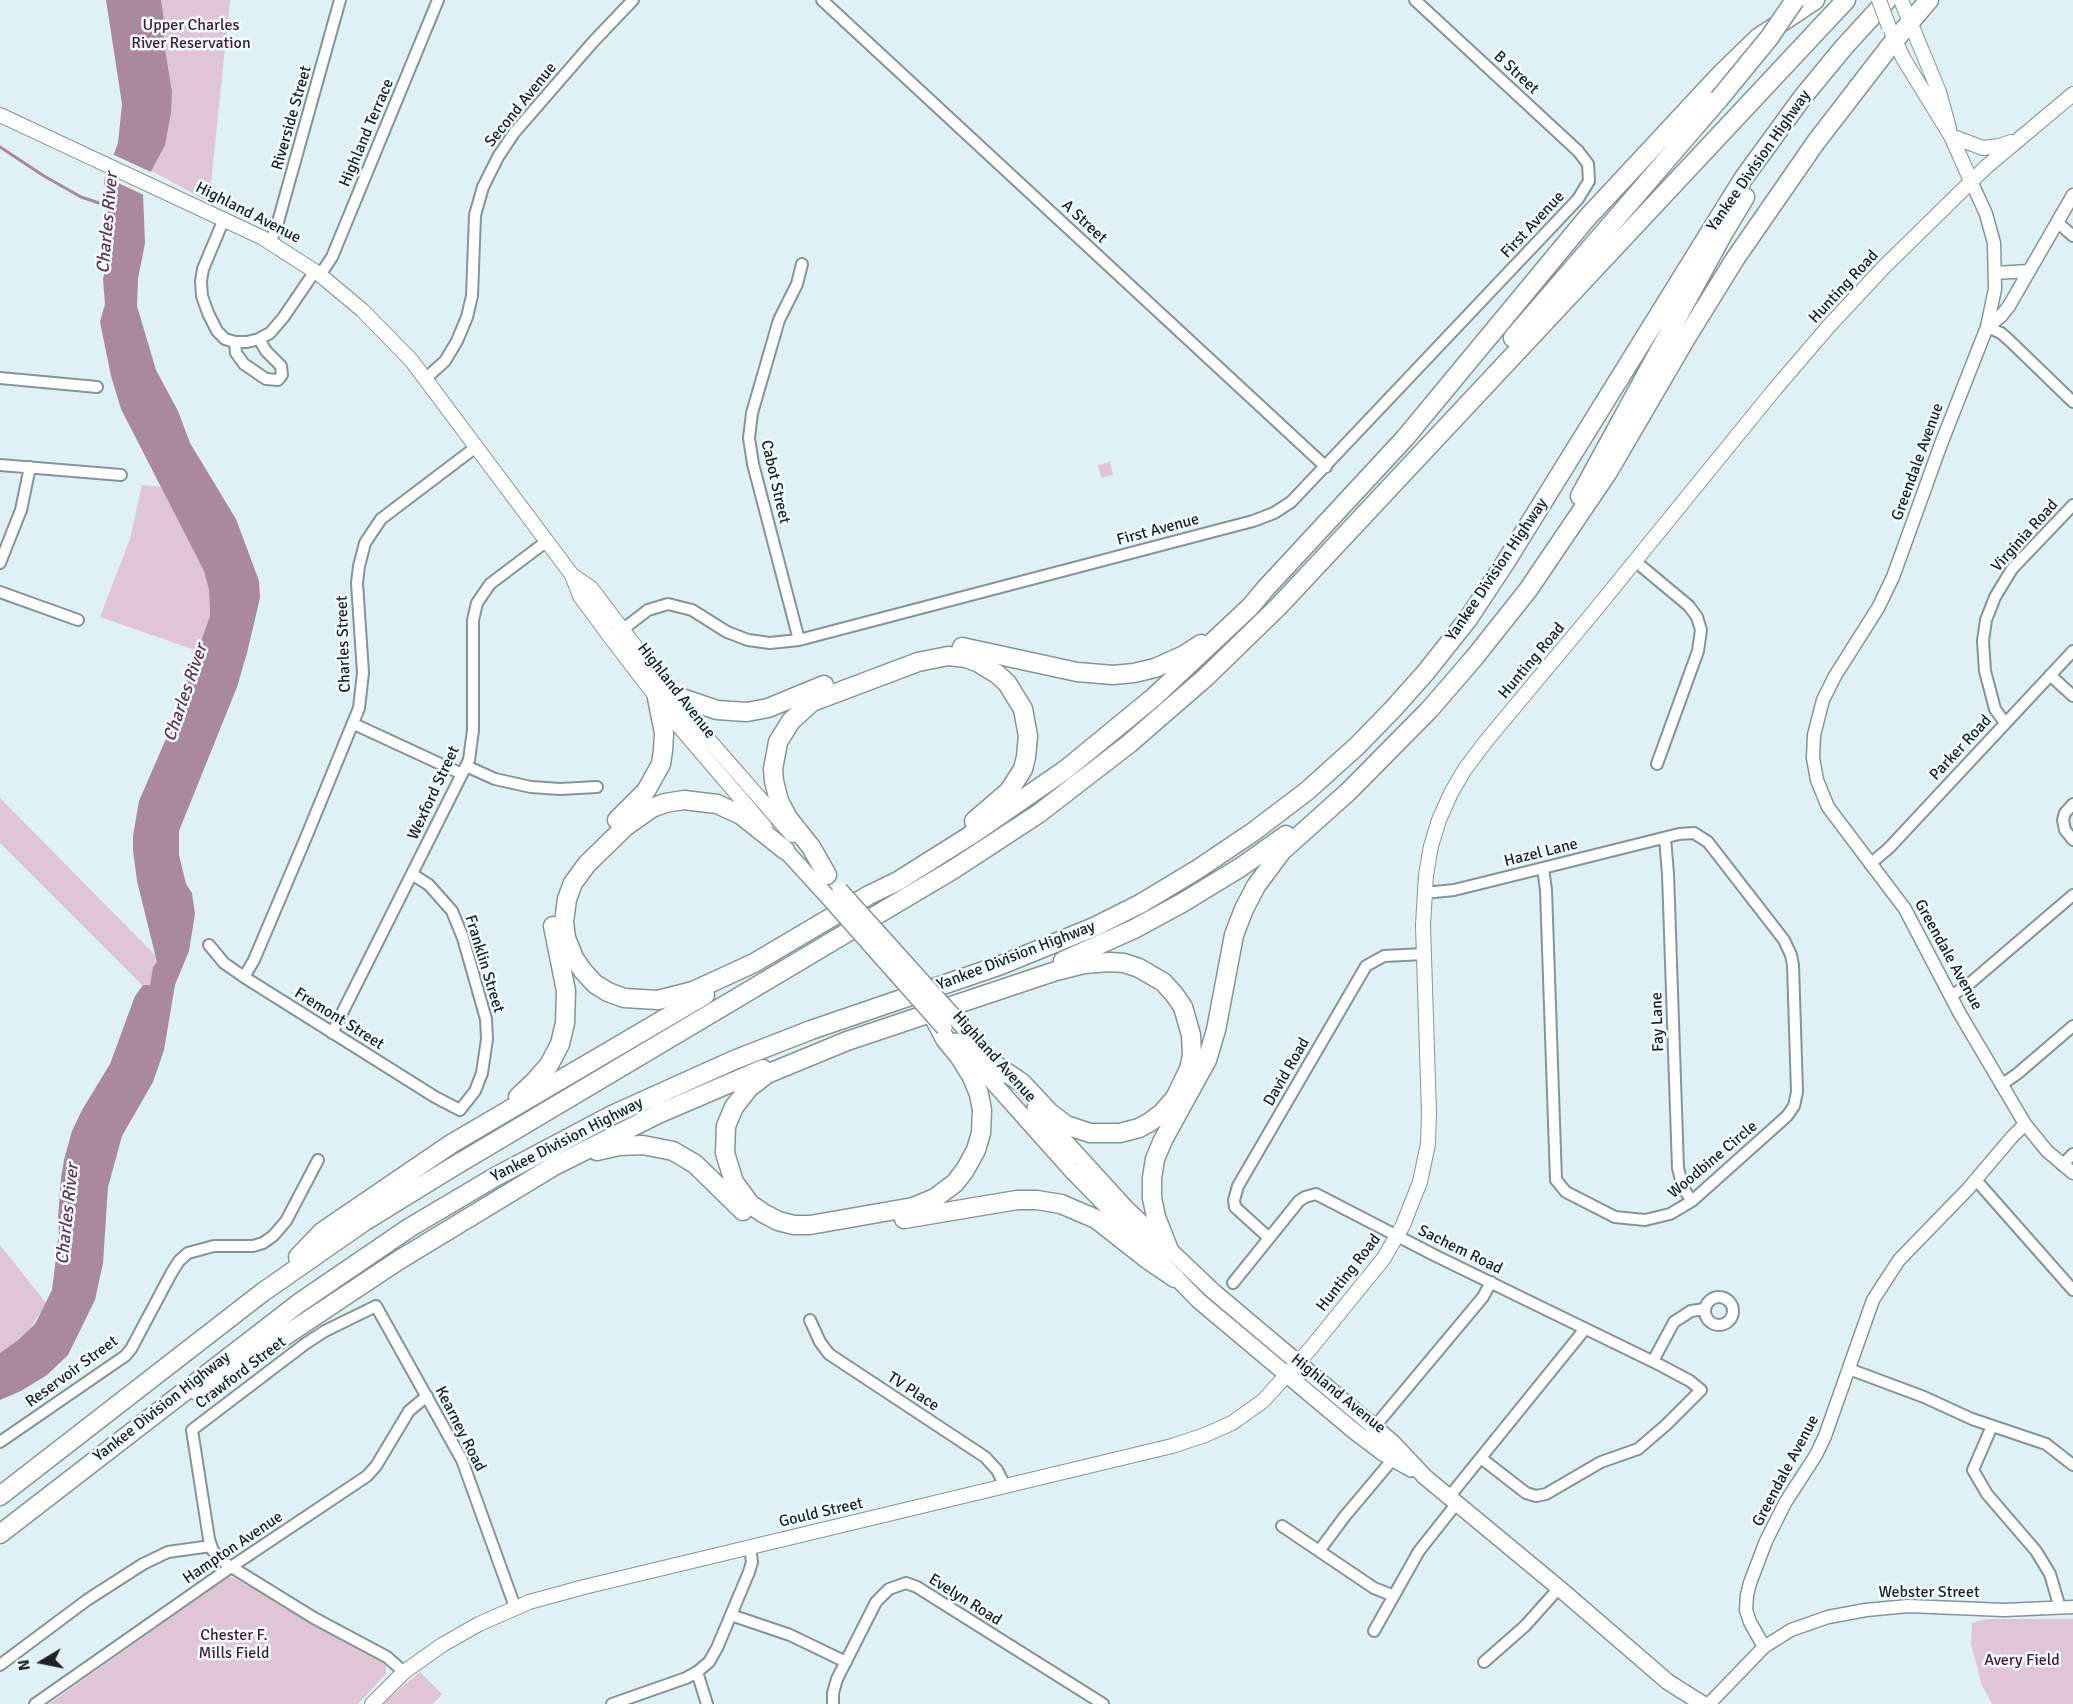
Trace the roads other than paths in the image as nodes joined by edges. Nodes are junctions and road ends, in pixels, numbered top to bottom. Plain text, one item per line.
1 (340, 0) edge
2 (438, 0) edge
3 (633, 0) edge
4 (822, 0) edge
5 (1415, 0) edge
6 (1795, 0) edge
7 (1815, 0) edge
8 (1846, 0) edge
9 (1878, 0) edge
10 (1887, 0) edge
11 (1901, 0) edge
12 (1929, 0) edge
13 (1908, 18) junction
14 (1892, 33) junction
15 (2073, 94) edge
16 (1791, 111) junction
17 (0, 115) edge
18 (1951, 136) junction
19 (2020, 138) junction
20 (1590, 173) joint
21 (1971, 182) junction
22 (2073, 195) edge
23 (224, 219) junction
24 (2057, 222) junction
25 (2073, 236) edge
26 (270, 243) junction
27 (802, 264) dead end
28 (2029, 271) junction
29 (317, 273) junction
30 (1995, 273) junction
31 (1987, 327) junction
32 (259, 339) junction
33 (235, 342) junction
34 (0, 378) edge
35 (425, 379) junction
36 (97, 387) dead end
37 (2073, 402) edge
38 (1454, 419) junction
39 (476, 447) junction
40 (0, 465) edge
41 (30, 467) junction
42 (1326, 467) junction
43 (121, 475) dead end
44 (2073, 505) edge
45 (547, 541) junction
46 (1635, 561) junction
47 (0, 563) edge
48 (1266, 588) junction
49 (0, 592) edge
50 (1514, 605) junction
51 (78, 620) dead end
52 (616, 634) junction
53 (799, 640) junction
54 (2073, 651) edge
55 (2050, 675) junction
56 (663, 696) junction
57 (2073, 696) edge
58 (2005, 723) junction
59 (354, 724) junction
60 (1657, 764) dead end
61 (1370, 769) junction
62 (464, 770) junction
63 (597, 787) dead end
64 (2073, 804) edge
65 (1665, 838) junction
66 (2073, 840) edge
67 (785, 849) junction
68 (1870, 864) junction
69 (1543, 868) junction
70 (412, 874) junction
71 (827, 874) junction
72 (834, 893) junction
73 (1424, 893) junction
74 (869, 895) junction
75 (2073, 895) edge
76 (209, 945) dead end
77 (1424, 954) junction
78 (754, 963) junction
79 (244, 977) junction
80 (1951, 996) junction
81 (974, 997) junction
82 (943, 1023) junction
83 (2073, 1026) edge
84 (332, 1033) junction
85 (847, 1041) junction
86 (997, 1066) junction
87 (2001, 1085) junction
88 (460, 1110) joint
89 (2025, 1124) junction
90 (476, 1128) junction
91 (2073, 1154) edge
92 (318, 1160) dead end
93 (2062, 1165) junction
94 (2073, 1173) edge
95 (1976, 1180) junction
96 (528, 1183) junction
97 (1692, 1201) junction
98 (1398, 1235) junction
99 (1269, 1238) junction
100 (1169, 1250) junction
101 (1175, 1278) junction
102 (1233, 1282) dead end
103 (1491, 1282) junction
104 (2073, 1290) edge
105 (263, 1292) junction
106 (376, 1306) joint
107 (1705, 1309) dead end
108 (810, 1320) dead end
109 (1585, 1329) junction
110 (1653, 1361) junction
111 (1298, 1363) junction
112 (1849, 1369) junction
113 (1287, 1376) junction
114 (426, 1396) junction
115 (155, 1413) junction
116 (1992, 1426) junction
117 (1369, 1433) junction
118 (0, 1442) edge
119 (1480, 1458) junction
120 (1393, 1459) junction
121 (2073, 1465) edge
122 (1425, 1477) junction
123 (1005, 1486) junction
124 (0, 1496) edge
125 (1453, 1500) junction
126 (1282, 1526) dead end
127 (0, 1534) edge
128 (211, 1546) junction
129 (750, 1547) junction
130 (1319, 1551) junction
131 (231, 1567) junction
132 (1559, 1588) junction
133 (1394, 1596) junction
134 (515, 1607) junction
135 (2073, 1607) edge
136 (2060, 1608) junction
137 (731, 1615) junction
138 (1374, 1631) dead end
139 (1764, 1647) junction
140 (846, 1662) junction
141 (1484, 1662) dead end
142 (0, 1665) edge
143 (404, 1672) junction
144 (697, 1672) junction
145 (35, 1704) edge
146 (372, 1704) edge
147 (612, 1704) edge
148 (707, 1704) edge
149 (833, 1704) edge
150 (1103, 1704) edge
151 (1703, 1704) edge
152 (1708, 1704) edge

1 - 26 street, Riverside Street
2 - 29 street, Highland Terrace
3 - 35 street, Second Avenue
4 - 42 street, A Street
5 - 20 street, B Street
6 - 38 highway, bridge
7 - 48 highway
8 - 38 highway, Yankee Division Highway
9 - 14 main road, bridge
10 - 16 highway, Yankee Division Highway
11 - 13 main road
12 - 13 highway
13 - 14 highway
13 - 18 main road
14 - 18 main road
14 - 50 highway
15 - 19 main road, Hunting Road
16 - 50 highway
16 - 115 highway, Yankee Division Highway
17 - 23 main road, Highland Avenue
18 - 19 main road
18 - 21 main road
19 - 21 main road, Hunting Road
20 - 42 street, First Avenue
21 - 30 street
21 - 46 main road, Hunting Road
22 - 24 street, Greendale Avenue
23 - 26 main road, Highland Avenue
23 - 33 street
24 - 25 street
24 - 28 street, Greendale Avenue
26 - 29 main road, Highland Avenue
27 - 53 street, Cabot Street
28 - 30 street
28 - 31 street, Greendale Avenue
29 - 32 street, Highland Terrace
29 - 35 main road, Highland Avenue
30 - 31 street
31 - 37 street
31 - 68 street, Greendale Avenue
32 - 33 street
32 - 33 street
34 - 36 street
35 - 39 main road, Highland Avenue
38 - 105 highway, Yankee Division Highway
39 - 45 main road, Highland Avenue
39 - 59 street, Charles Street
40 - 41 street
41 - 43 street
41 - 47 street
42 - 53 street, First Avenue
44 - 58 street, Virginia Road
45 - 52 main road, Highland Avenue
45 - 62 street, Wexford Street
46 - 60 street
46 - 73 main road, Hunting Road
48 - 56 highway
48 - 74 highway
49 - 51 street
50 - 61 highway
52 - 53 street, First Avenue
52 - 56 main road, Highland Avenue
54 - 55 street, Parker Road
55 - 57 street
55 - 58 street, Parker Road
56 - 67 main road, Highland Avenue
56 - 71 main road, Highland Avenue
56 - 90 highway
58 - 68 street, Parker Road
59 - 62 street
59 - 79 street, Charles Street
61 - 81 highway
61 - 100 highway
62 - 63 street
62 - 70 street, Wexford Street
64 - 66 street
65 - 69 street, Hazel Lane
65 - 97 street, Fay Lane
65 - 97 street, Woodbine Circle
67 - 72 main road, Highland Avenue
67 - 78 highway
68 - 80 street, Greendale Avenue
69 - 73 street, Hazel Lane
69 - 97 street, Woodbine Circle
70 - 84 street, Wexford Street
70 - 88 street, Franklin Street
71 - 72 main road, Highland Avenue
71 - 74 highway
72 - 82 main road, Highland Avenue, bridge
72 - 82 main road, Highland Avenue, bridge
73 - 77 main road, Hunting Road
74 - 78 highway
75 - 80 street
76 - 79 street, Fremont Street
77 - 98 main road, Hunting Road
77 - 99 street, David Road
78 - 90 highway
79 - 84 street, Fremont Street
80 - 87 street, Greendale Avenue
81 - 85 highway
81 - 86 highway
82 - 85 highway
82 - 86 main road, Highland Avenue
82 - 101 main road, Highland Avenue
83 - 87 street
84 - 88 street, Fremont Street
85 - 96 highway
86 - 100 main road, Highland Avenue
87 - 89 street, Greendale Avenue
89 - 93 street
89 - 95 street, Greendale Avenue
90 - 105 highway
91 - 93 street
92 - 118 street, Reservoir Street
93 - 94 street
95 - 104 street
95 - 112 street, Greendale Avenue
96 - 101 highway
96 - 115 highway
98 - 99 street, Sachem Road
98 - 103 street, Sachem Road
98 - 111 main road, Hunting Road
99 - 102 street, Sachem Road
100 - 111 main road, Highland Avenue
101 - 113 main road, Highland Avenue
103 - 109 street, Sachem Road
103 - 117 street
105 - 124 highway, Yankee Division Highway
106 - 114 street, Kearney Road
106 - 128 street, Crawford Street
107 - 110 street
108 - 123 street, TV Place
109 - 110 street, Sachem Road
109 - 119 street
110 - 119 street, Sachem Road
111 - 113 main road, Hunting Road
111 - 117 main road, Highland Avenue
112 - 116 street
112 - 139 street, Greendale Avenue
113 - 117 main road, Highland Avenue
113 - 123 main road, Gould Street
114 - 131 street, Hampton Avenue
114 - 134 street, Kearney Road
115 - 127 highway, Yankee Division Highway
116 - 121 street
116 - 136 street
117 - 120 main road, Highland Avenue
117 - 122 main road, Highland Avenue
119 - 125 street
120 - 122 main road, Highland Avenue
120 - 130 street
122 - 125 main road, Highland Avenue
123 - 129 main road, Gould Street
125 - 132 main road, Highland Avenue
125 - 133 street
126 - 130 street
128 - 131 street
128 - 142 street
129 - 134 main road, Gould Street
129 - 137 street
130 - 133 street
131 - 143 street
131 - 145 street, Hampton Avenue
132 - 141 street
132 - 151 main road, Highland Avenue
133 - 138 street
134 - 143 main road, Gould Street
135 - 136 street, Webster Street
136 - 139 street, Webster Street
137 - 140 street
137 - 144 street
139 - 152 street, Webster Street
140 - 149 street, Evelyn Road
140 - 150 street, Evelyn Road
143 - 146 main road, Gould Street
144 - 147 street
144 - 148 street

